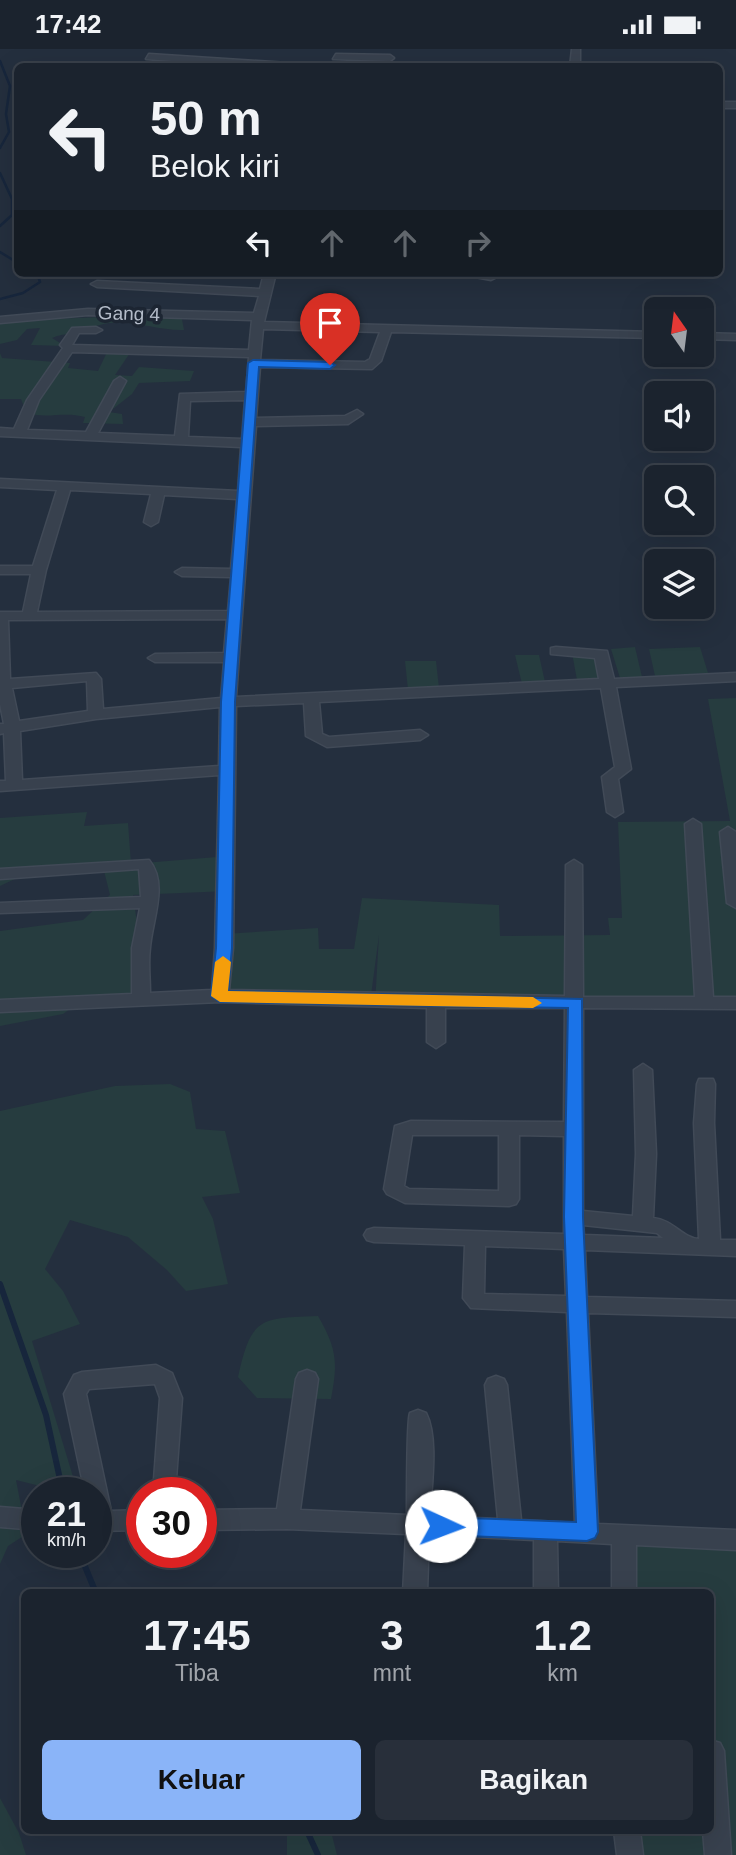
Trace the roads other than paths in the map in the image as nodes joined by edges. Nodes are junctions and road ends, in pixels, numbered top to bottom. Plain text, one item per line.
1 (337, 57) edge
2 (149, 58) edge
3 (390, 58) dead end
4 (221, 63) edge
5 (143, 277) edge
6 (269, 277) edge
7 (97, 283) dead end
8 (137, 286) junction
9 (267, 293) junction
10 (0, 320) edge
11 (258, 321) junction
12 (387, 328) junction
13 (96, 330) dead end
14 (644, 335) edge
15 (714, 336) edge
16 (736, 337) edge
17 (69, 348) junction
18 (254, 358) junction
19 (120, 381) dead end
20 (251, 396) junction
21 (357, 414) dead end
22 (250, 422) junction
23 (0, 432) edge
24 (19, 433) junction
25 (90, 436) junction
26 (181, 440) junction
27 (248, 443) junction
28 (0, 483) edge
29 (64, 487) junction
30 (158, 491) junction
31 (244, 495) junction
32 (151, 522) dead end
33 (0, 570) edge
34 (39, 570) junction
35 (182, 572) dead end
36 (238, 573) junction
37 (235, 615) junction
38 (0, 616) edge
39 (29, 617) junction
40 (556, 651) dead end
41 (231, 657) junction
42 (155, 658) dead end
43 (1, 675) edge
44 (736, 677) edge
45 (607, 681) junction
46 (311, 698) junction
47 (228, 702) junction
48 (96, 713) junction
49 (6, 728) edge
50 (420, 735) dead end
51 (227, 770) junction
52 (7, 785) edge
53 (615, 811) dead end
54 (694, 824) dead end
55 (728, 832) dead end
56 (574, 865) dead end
57 (0, 874) edge
58 (735, 885) edge
59 (150, 902) junction
60 (736, 903) edge
61 (0, 908) edge
62 (220, 996) junction
63 (141, 999) junction
64 (436, 1002) junction
65 (704, 1002) junction
66 (576, 1003) junction
67 (736, 1003) edge
68 (0, 1006) edge
69 (436, 1042) dead end
70 (643, 1070) dead end
71 (706, 1084) dead end
72 (509, 1129) junction
73 (575, 1129) junction
74 (573, 1217) junction
75 (643, 1224) junction
76 (374, 1235) dead end
77 (475, 1238) junction
78 (575, 1240) junction
79 (687, 1246) junction
80 (710, 1247) junction
81 (736, 1248) edge
82 (579, 1303) junction
83 (736, 1309) edge
84 (307, 1379) dead end
85 (496, 1385) dead end
86 (418, 1419) dead end
87 (91, 1477) edge
88 (165, 1477) edge
89 (0, 1517) edge
90 (21, 1519) edge
91 (287, 1519) junction
92 (217, 1520) edge
93 (418, 1525) junction
94 (510, 1529) junction
95 (545, 1530) junction
96 (587, 1532) junction
97 (624, 1534) junction
98 (736, 1540) edge
99 (415, 1589) edge
100 (546, 1589) edge
101 (624, 1589) edge
102 (714, 1796) edge
103 (627, 1834) edge
104 (630, 1855) edge
105 (718, 1855) edge

1 - 3 street
2 - 4 street
5 - 8 street
6 - 9 street
7 - 8 street
8 - 9 street
9 - 11 street
10 - 11 street, Gang 4
11 - 12 street, Gang 4
11 - 18 street
12 - 14 street, Gang 4
12 - 18 street
13 - 17 street
15 - 16 street
17 - 18 street
17 - 24 street
18 - 20 street
19 - 25 street
20 - 22 street
20 - 26 street
21 - 22 street
22 - 27 street
23 - 24 street
24 - 25 street
25 - 26 street
26 - 27 street
27 - 31 street
28 - 29 street
29 - 30 street
29 - 34 street
30 - 31 street
30 - 32 street
31 - 36 street
33 - 34 street
34 - 39 street
35 - 36 street
36 - 37 street
37 - 39 street
37 - 41 street
38 - 39 street
38 - 43 street
40 - 45 street
41 - 42 street
41 - 47 street
43 - 48 street
43 - 49 street
44 - 45 street
45 - 46 street
45 - 53 street
46 - 47 street
46 - 50 street
47 - 48 street
47 - 51 street
48 - 49 street
49 - 52 street
51 - 52 street
51 - 62 street
54 - 65 street
55 - 58 street
56 - 66 street
57 - 59 street
58 - 60 street
59 - 61 street
59 - 63 street
62 - 63 street
62 - 64 street
63 - 68 street
64 - 66 street
64 - 69 street
65 - 66 street
65 - 67 street
66 - 73 street
70 - 75 street
71 - 80 street
72 - 72 street
72 - 73 street
73 - 74 street
74 - 75 street
74 - 78 street
75 - 79 street
76 - 77 street
77 - 78 street
77 - 82 street
78 - 79 street
78 - 82 street
79 - 80 street
80 - 81 street
82 - 83 street
82 - 96 street
84 - 91 street
85 - 94 street
86 - 93 street
87 - 88 street
89 - 90 street
91 - 92 street
91 - 93 street
93 - 94 street
93 - 99 street
94 - 95 street
95 - 96 street
95 - 100 street
96 - 97 street
97 - 98 street
97 - 101 street
102 - 105 street
103 - 104 street

